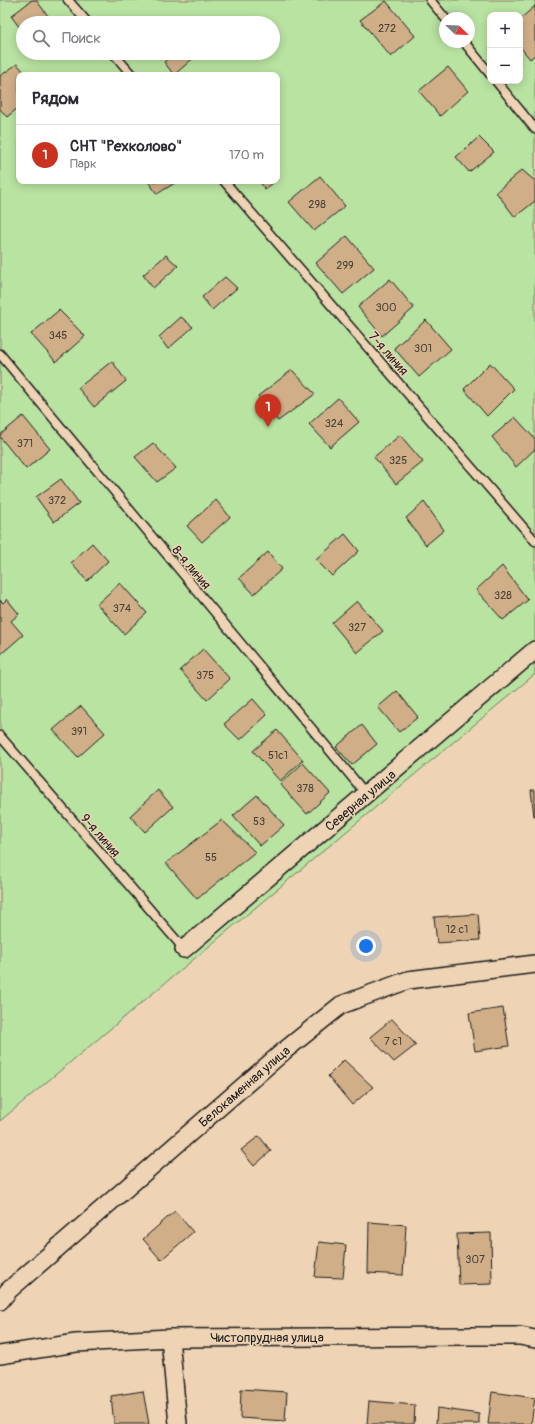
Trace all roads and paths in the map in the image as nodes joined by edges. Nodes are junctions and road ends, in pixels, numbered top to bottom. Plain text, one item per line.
1 (68, 0) edge
2 (430, 0) edge
3 (440, 12) edge
4 (82, 16) edge
5 (469, 48) edge
6 (119, 60) edge
7 (487, 70) edge
8 (129, 72) edge
9 (498, 84) edge
10 (535, 129) edge
11 (227, 184) edge
12 (0, 354) edge
13 (535, 541) edge
14 (535, 650) edge
15 (0, 736) edge
16 (366, 794) junction
17 (184, 949) joint
18 (535, 964) edge
19 (0, 1301) edge
20 (170, 1338) junction
21 (535, 1339) edge
22 (0, 1355) edge
23 (178, 1424) edge

1 - 4 lane
2 - 3 lane
5 - 7 lane
6 - 8 lane
9 - 10 lane
11 - 13 lane, 7-я линия
12 - 16 lane, 8-я линия
14 - 16 street, Северная улица
15 - 17 lane, 9-я линия
16 - 17 street, Северная улица
18 - 19 street, Белокаменная улица
20 - 21 street, Чистопрудная улица
20 - 22 street, Чистопрудная улица
20 - 23 street

